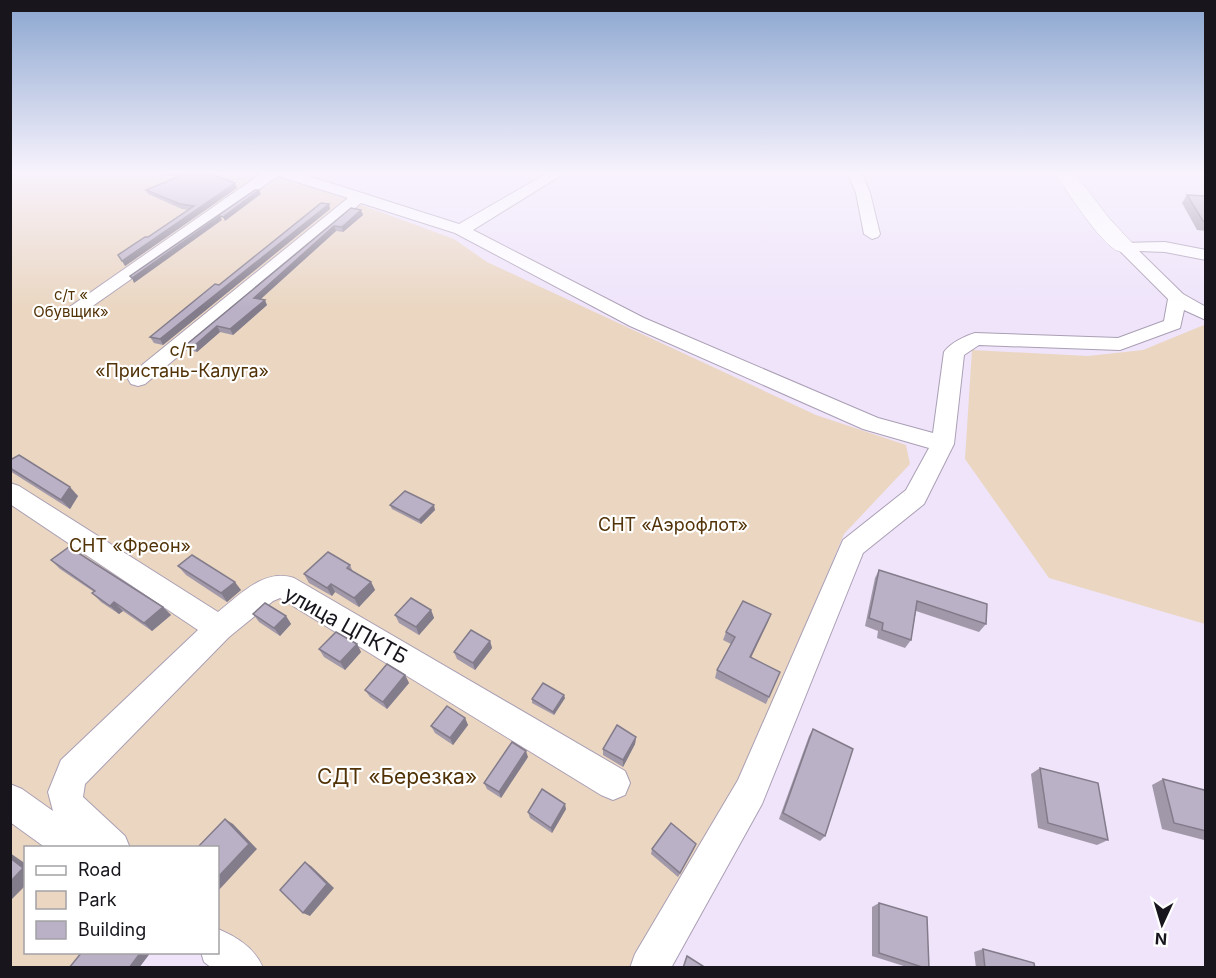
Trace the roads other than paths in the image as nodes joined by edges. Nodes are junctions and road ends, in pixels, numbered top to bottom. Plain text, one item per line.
1 (210, 217) edge
2 (334, 217) edge
3 (418, 217) edge
4 (484, 217) edge
5 (868, 217) edge
6 (1096, 217) edge
7 (461, 230) junction
8 (872, 234) dead end
9 (1124, 246) junction
10 (1206, 255) edge
11 (1177, 298) junction
12 (70, 313) dead end
13 (1206, 315) edge
14 (138, 379) dead end
15 (943, 444) junction
16 (10, 492) edge
17 (219, 628) junction
18 (613, 783) dead end
19 (10, 801) edge
20 (73, 846) edge
21 (111, 846) edge
22 (219, 949) edge
23 (244, 968) edge
24 (649, 968) edge

1 - 12 street
2 - 14 street
3 - 7 street
4 - 7 street
5 - 8 street
6 - 9 street
7 - 15 street
9 - 10 street
9 - 11 street
11 - 13 street
11 - 15 street
15 - 24 street
16 - 17 street
17 - 18 street, улица ЦПКТБ
17 - 21 street, улица ЦПКТБ
19 - 20 street
22 - 23 street

